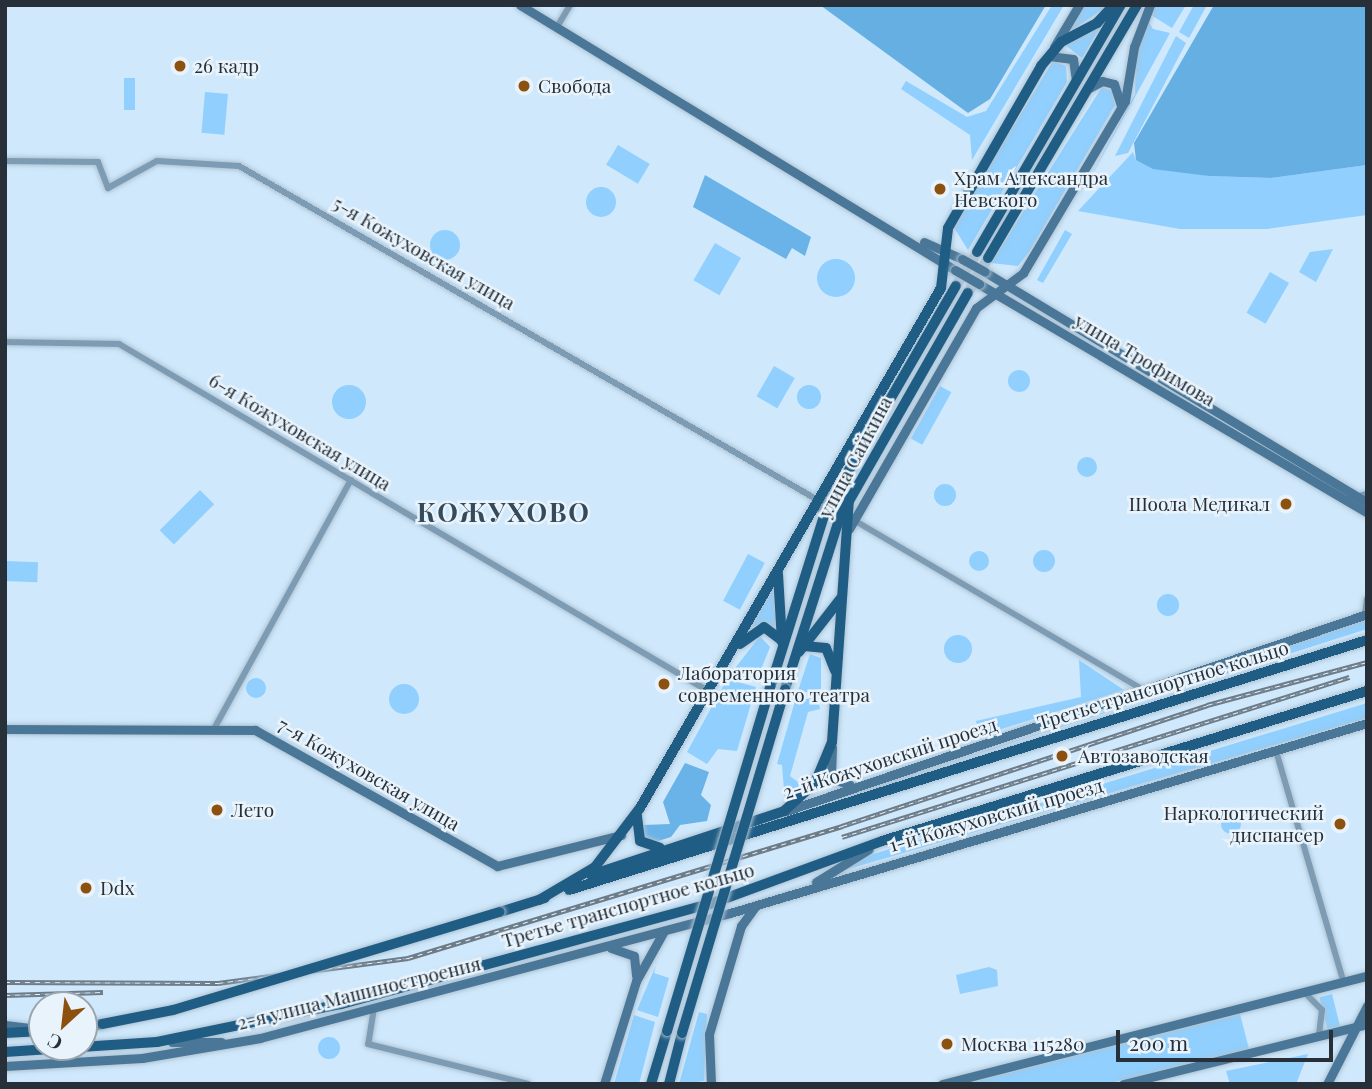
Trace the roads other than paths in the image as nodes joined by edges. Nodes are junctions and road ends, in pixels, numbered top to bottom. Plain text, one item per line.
1 (520, 5) edge
2 (570, 5) edge
3 (1079, 5) edge
4 (1114, 5) edge
5 (1121, 5) edge
6 (1137, 5) edge
7 (1150, 5) edge
8 (557, 27) junction
9 (1048, 57) junction
10 (1074, 86) junction
11 (1086, 92) junction
12 (1117, 115) junction
13 (5, 161) edge
14 (976, 252) tunnel mouth
15 (945, 257) junction
16 (988, 258) tunnel mouth
17 (956, 286) tunnel mouth
18 (999, 288) junction
19 (968, 293) tunnel mouth
20 (5, 342) edge
21 (847, 471) junction
22 (351, 480) junction
23 (1362, 495) edge
24 (816, 499) junction
25 (849, 499) junction
26 (1343, 499) junction
27 (1367, 502) edge
28 (1367, 513) edge
29 (852, 519) junction
30 (800, 530) junction
31 (844, 530) junction
32 (846, 544) junction
33 (824, 563) junction
34 (779, 570) junction
35 (841, 598) junction
36 (1367, 599) edge
37 (1366, 614) edge
38 (1367, 640) edge
39 (782, 646) junction
40 (804, 646) junction
41 (729, 656) junction
42 (793, 662) junction
43 (836, 675) junction
44 (1140, 688) junction
45 (708, 691) junction
46 (1367, 691) edge
47 (1367, 723) edge
48 (215, 727) junction
49 (5, 729) edge
50 (832, 743) junction
51 (1276, 751) junction
52 (855, 785) junction
53 (640, 808) junction
54 (784, 811) junction
55 (622, 834) junction
56 (882, 841) junction
57 (664, 848) junction
58 (581, 879) junction
59 (808, 887) junction
60 (539, 900) junction
61 (756, 906) junction
62 (730, 913) junction
63 (741, 926) junction
64 (667, 928) junction
65 (606, 947) junction
66 (1367, 976) edge
67 (636, 981) junction
68 (1344, 983) junction
69 (1305, 993) junction
70 (1367, 1006) edge
71 (374, 1008) junction
72 (5, 1025) edge
73 (98, 1025) edge
74 (1362, 1026) edge
75 (28, 1028) edge
76 (28, 1031) edge
77 (5, 1033) edge
78 (1318, 1038) junction
79 (246, 1041) junction
80 (157, 1042) junction
81 (5, 1052) edge
82 (5, 1066) edge
83 (528, 1084) edge
84 (604, 1084) edge
85 (651, 1084) edge
86 (672, 1084) edge
87 (711, 1084) edge
88 (942, 1084) edge
89 (1124, 1084) edge
90 (1327, 1084) edge

1 - 8 main road, улица Трофимова
2 - 8 street
3 - 9 main road
4 - 9 main road
5 - 10 main road
6 - 11 main road
7 - 12 main road
8 - 15 main road, улица Трофимова
9 - 10 main road
9 - 15 main road
10 - 14 main road
11 - 12 main road
11 - 16 main road
12 - 18 main road
13 - 24 street, 5-я Кожуховская улица
15 - 18 main road, улица Трофимова, bridge
15 - 18 main road, улица Трофимова, bridge
15 - 24 main road
17 - 21 main road, улица Сайкина
18 - 23 main road, улица Трофимова
18 - 26 main road, улица Трофимова
18 - 29 main road
19 - 25 main road, улица Сайкина
20 - 22 street, 6-я Кожуховская улица
21 - 30 street, улица Сайкина
21 - 39 main road, улица Сайкина
22 - 45 street, 6-я Кожуховская улица
22 - 48 street
23 - 26 street
23 - 27 main road, улица Трофимова
24 - 30 main road
25 - 31 main road
25 - 33 main road, улица Сайкина
26 - 28 main road, улица Трофимова
29 - 31 main road
29 - 32 main road
29 - 44 street
30 - 34 main road, улица Сайкина
31 - 32 main road
31 - 33 main road
32 - 35 main road
33 - 42 main road, улица Сайкина
34 - 39 main road
34 - 41 main road, улица Сайкина
35 - 40 main road
35 - 43 main road
36 - 37 street
37 - 44 main road, 2-й Кожуховский проезд
38 - 60 main road, Третье транспортное кольцо
39 - 41 main road
39 - 85 main road, улица Сайкина, bridge
40 - 42 main road
40 - 43 main road
41 - 45 main road, улица Сайкина
42 - 86 main road, улица Сайкина, bridge
43 - 50 main road
44 - 52 main road, 2-й Кожуховский проезд
45 - 53 main road, улица Сайкина
46 - 56 main road, Третье транспортное кольцо
47 - 51 main road, 1-й Кожуховский проезд
48 - 49 main road, 7-я Кожуховская улица
48 - 55 main road, 7-я Кожуховская улица
50 - 52 main road
50 - 54 main road
51 - 59 main road, 1-й Кожуховский проезд
51 - 68 street
52 - 54 main road, 2-й Кожуховский проезд
53 - 55 main road, улица Сайкина
53 - 57 main road
54 - 57 main road, 2-й Кожуховский проезд
55 - 58 main road, улица Сайкина
56 - 59 main road
56 - 80 main road, Третье транспортное кольцо
57 - 58 main road, 2-й Кожуховский проезд
58 - 60 main road, 2-й Кожуховский проезд
59 - 61 main road, 1-й Кожуховский проезд
60 - 73 main road, Третье транспортное кольцо, bridge
61 - 62 main road, 2-я улица Машиностроения
61 - 63 main road
62 - 63 main road
62 - 64 main road, 2-я улица Машиностроения
63 - 87 main road
64 - 65 main road, 2-я улица Машиностроения
64 - 67 main road
65 - 67 main road
65 - 71 main road, 2-я улица Машиностроения
66 - 68 main road
67 - 84 main road
68 - 69 main road
69 - 78 street
69 - 88 main road
70 - 74 main road
71 - 79 main road, 2-я улица Машиностроения
71 - 83 street
72 - 75 main road
74 - 78 main road
74 - 90 main road
76 - 77 main road
78 - 89 main road
79 - 80 main road
79 - 82 main road, 2-я улица Машиностроения
80 - 81 main road, Третье транспортное кольцо

